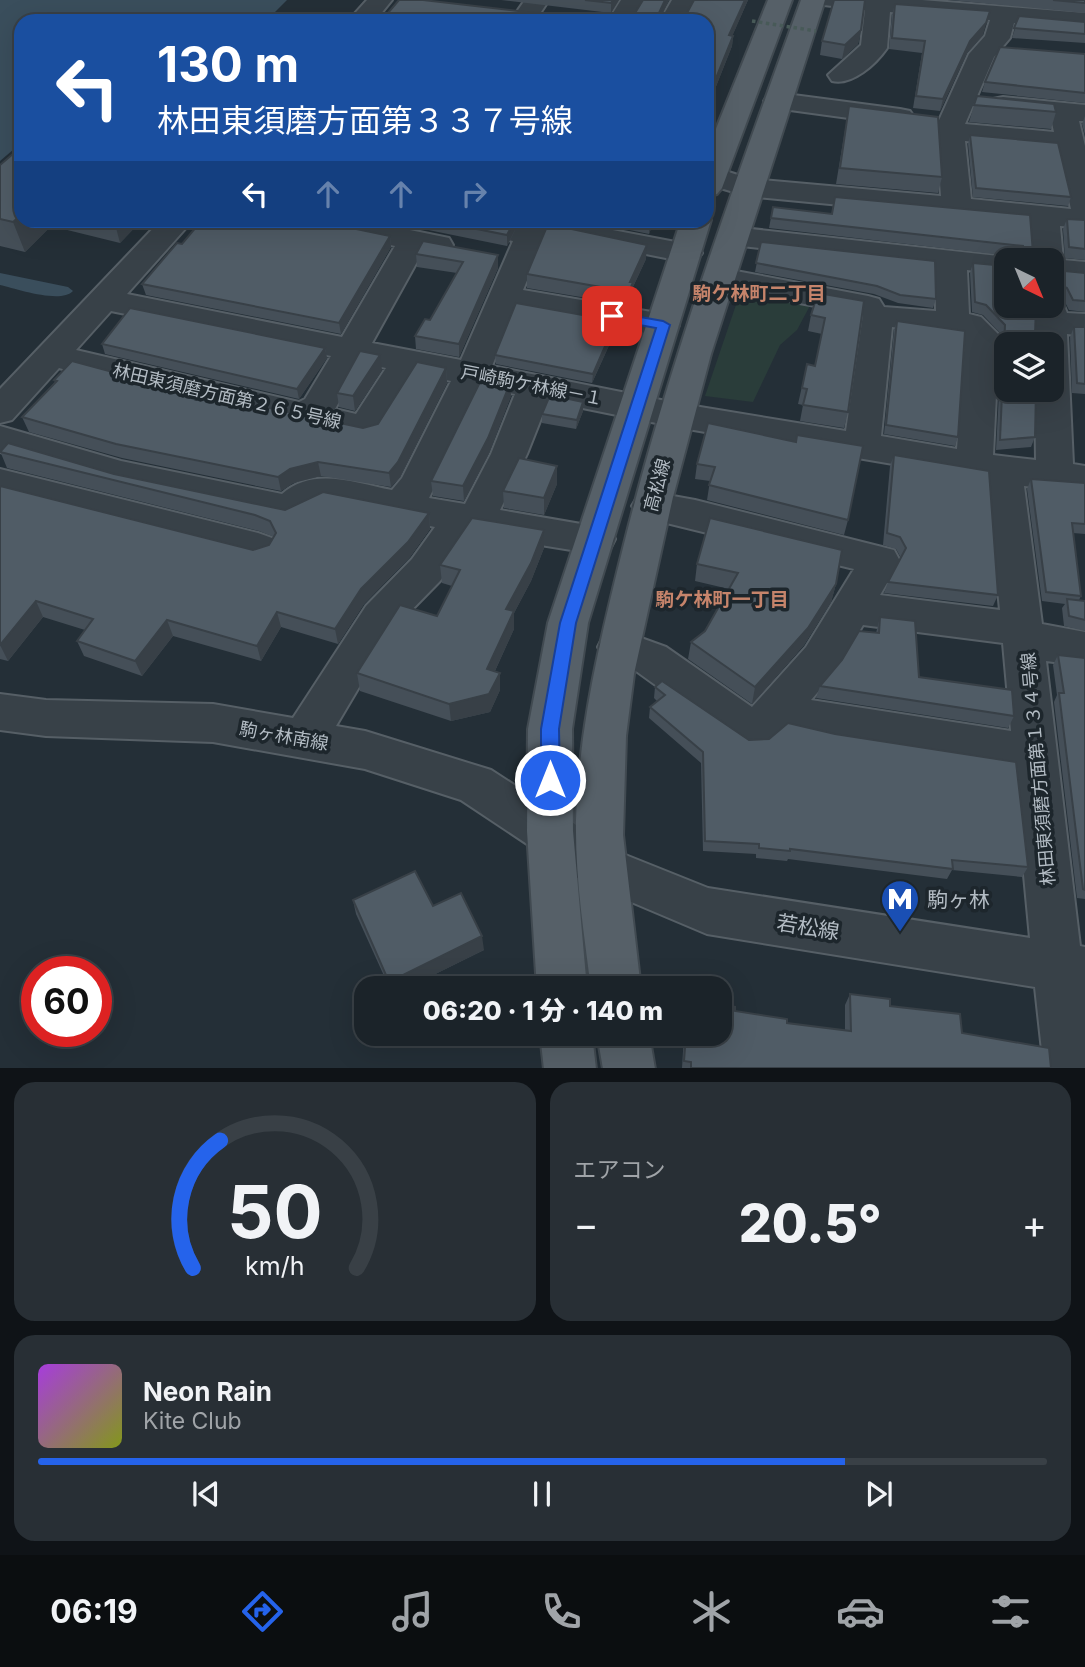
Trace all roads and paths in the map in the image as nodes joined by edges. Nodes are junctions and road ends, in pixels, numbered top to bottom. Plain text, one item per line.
1 (780, 0) edge
2 (833, 0) edge
3 (878, 4) junction
4 (967, 6) edge
5 (501, 10) edge
6 (539, 10) edge
7 (1004, 14) junction
8 (815, 16) edge
9 (752, 21) dead end
10 (1085, 21) edge
11 (989, 46) junction
12 (1016, 48) edge
13 (841, 75) dead end
14 (778, 101) junction
15 (1074, 112) edge
16 (954, 119) junction
17 (1070, 142) junction
18 (714, 164) edge
19 (714, 180) edge
20 (747, 187) junction
21 (1085, 207) edge
22 (957, 209) junction
23 (1044, 215) junction
24 (1085, 219) edge
25 (171, 228) edge
26 (371, 228) edge
27 (502, 228) edge
28 (530, 235) edge
29 (733, 236) junction
30 (691, 237) edge
31 (414, 240) junction
32 (1046, 248) edge
33 (951, 261) junction
34 (994, 264) edge
35 (1064, 269) edge
36 (1085, 272) edge
37 (720, 278) junction
38 (503, 297) junction
39 (104, 300) junction
40 (889, 316) junction
41 (1062, 318) edge
42 (953, 323) junction
43 (663, 325) junction
44 (351, 349) junction
45 (52, 355) junction
46 (408, 361) junction
47 (471, 373) junction
48 (536, 386) junction
49 (3, 403) edge
50 (637, 406) junction
51 (304, 413) junction
52 (676, 415) junction
53 (0, 439) edge
54 (862, 446) junction
55 (989, 467) junction
56 (1070, 477) edge
57 (0, 483) edge
58 (401, 506) junction
59 (651, 506) junction
60 (469, 519) junction
61 (596, 540) junction
62 (258, 548) edge
63 (853, 608) junction
64 (1025, 635) junction
65 (619, 647) junction
66 (1085, 649) edge
67 (778, 711) junction
68 (0, 712) edge
69 (304, 739) junction
70 (1036, 754) junction
71 (550, 831) junction
72 (601, 867) junction
73 (1071, 969) edge
74 (561, 976) edge
75 (614, 976) edge
76 (567, 1046) edge
77 (624, 1046) edge
78 (570, 1068) edge
79 (629, 1068) edge
80 (1070, 1068) edge

1 - 18 main road
2 - 3 street
3 - 4 street
3 - 13 street
4 - 7 street
5 - 6 street
7 - 10 street
7 - 11 street
8 - 9 path, bridge
8 - 14 main road, 高松線
11 - 12 street
11 - 16 street
14 - 16 street
14 - 20 main road, 高松線
15 - 16 street
15 - 17 street
16 - 17 street
16 - 22 street
17 - 21 street
19 - 20 street
20 - 22 street
20 - 29 main road, 高松線
22 - 23 street
23 - 24 street
23 - 32 street
25 - 39 street
26 - 31 street
27 - 28 street
28 - 30 street
28 - 31 street
28 - 38 street
29 - 33 street
29 - 37 main road, 高松線
30 - 43 main road
31 - 44 street
33 - 34 street
33 - 42 street
35 - 36 street
37 - 40 street
37 - 52 main road, 高松線
38 - 43 street
38 - 47 street
39 - 44 street, 戸崎駒ケ林線－１
39 - 45 street
40 - 42 street
40 - 54 street
41 - 56 street
42 - 55 street, 林田東須磨方面第１３４号線
43 - 50 main road
44 - 46 street, 戸崎駒ケ林線－１
44 - 51 street
45 - 49 street
45 - 51 street, 林田東須磨方面第２６５号線
46 - 47 street, 戸崎駒ケ林線－１
46 - 51 street, 林田東須磨方面第２６５号線
47 - 48 street, 戸崎駒ケ林線－１
47 - 58 street
48 - 50 street, 戸崎駒ケ林線－１
48 - 60 street
50 - 52 street, 戸崎駒ケ林線－１
50 - 61 main road
52 - 54 street, 戸崎駒ケ林線－１
52 - 59 main road, 高松線
53 - 58 street
54 - 55 street, 戸崎駒ケ林線－１
55 - 56 street, 戸崎駒ケ林線－１
55 - 64 street, 林田東須磨方面第１３４号線
57 - 62 street
58 - 60 street
59 - 63 street
59 - 65 main road, 高松線
60 - 61 street
60 - 69 street
61 - 71 main road
63 - 64 street
63 - 67 street
64 - 66 street
64 - 70 street, 林田東須磨方面第１３４号線
65 - 67 street
65 - 72 main road, 高松線
67 - 70 street
68 - 69 street, 駒ヶ林南線
69 - 71 street, 駒ヶ林南線
70 - 73 street, 林田東須磨方面第１３４号線
71 - 72 street, 若松線
71 - 74 main road
72 - 73 street, 若松線
72 - 75 main road, 高松線
73 - 80 street, 林田東須磨方面第１３４号線
76 - 78 main road
77 - 79 main road

